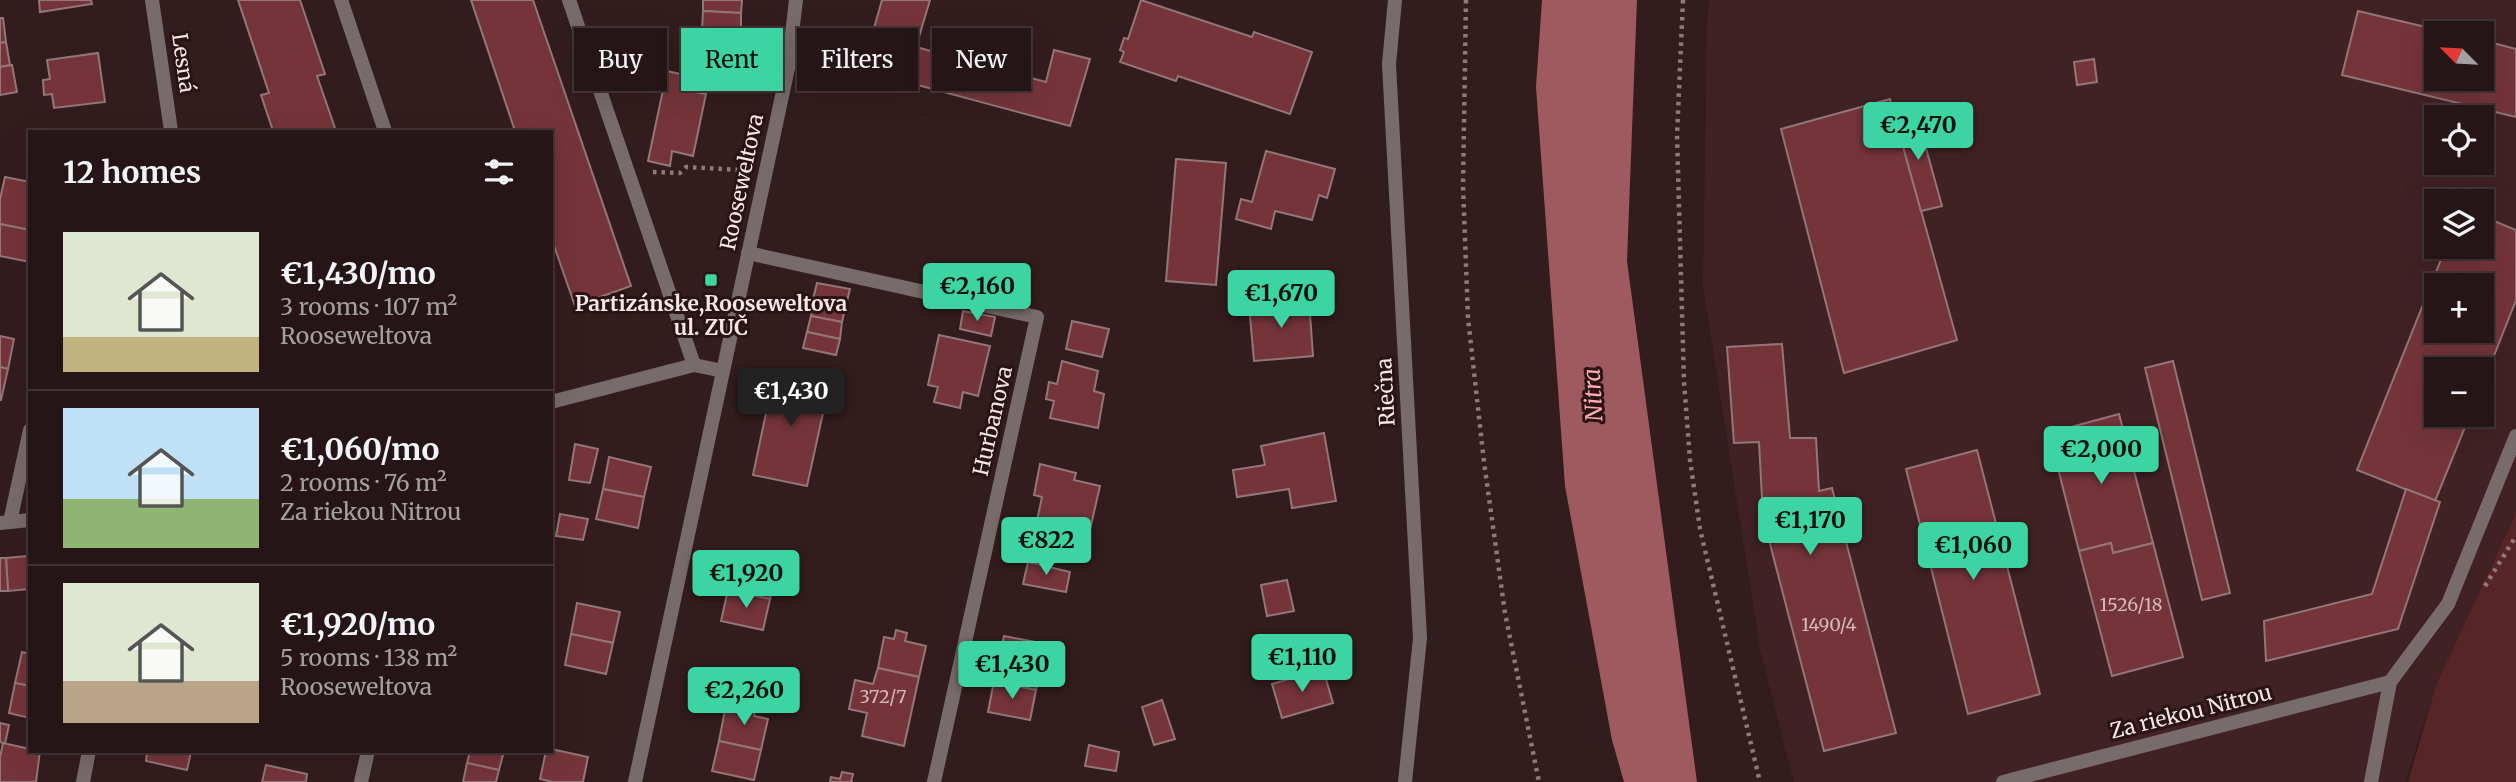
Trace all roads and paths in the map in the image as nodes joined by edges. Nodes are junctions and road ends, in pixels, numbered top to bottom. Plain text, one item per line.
1 (152, 0) edge
2 (341, 0) edge
3 (569, 0) edge
4 (796, 0) edge
5 (1395, 0) edge
6 (1466, 0) edge
7 (1683, 0) edge
8 (171, 130) edge
9 (385, 130) edge
10 (746, 170) dead end
11 (628, 172) junction
12 (748, 253) junction
13 (694, 365) junction
14 (723, 371) junction
15 (553, 401) edge
16 (2516, 436) edge
17 (28, 437) edge
18 (28, 520) edge
19 (5, 523) edge
20 (2390, 682) junction
21 (89, 753) edge
22 (368, 753) edge
23 (83, 782) edge
24 (361, 782) edge
25 (635, 782) edge
26 (934, 782) edge
27 (1405, 782) edge
28 (1539, 782) edge
29 (1759, 782) edge
30 (2003, 782) edge
31 (2371, 782) edge

1 - 8 street, Lesná
2 - 9 street
3 - 11 street
4 - 12 street, Rooseweltova
5 - 27 street, Riečna
6 - 28 path
7 - 29 path
10 - 11 path
11 - 13 street
12 - 14 street, Rooseweltova
12 - 26 street, Hurbanova
13 - 14 street
13 - 15 street
14 - 25 street, Rooseweltova
16 - 20 street
17 - 19 street
18 - 19 street
20 - 30 street, Za riekou Nitrou
20 - 31 street
21 - 23 street
22 - 24 street

